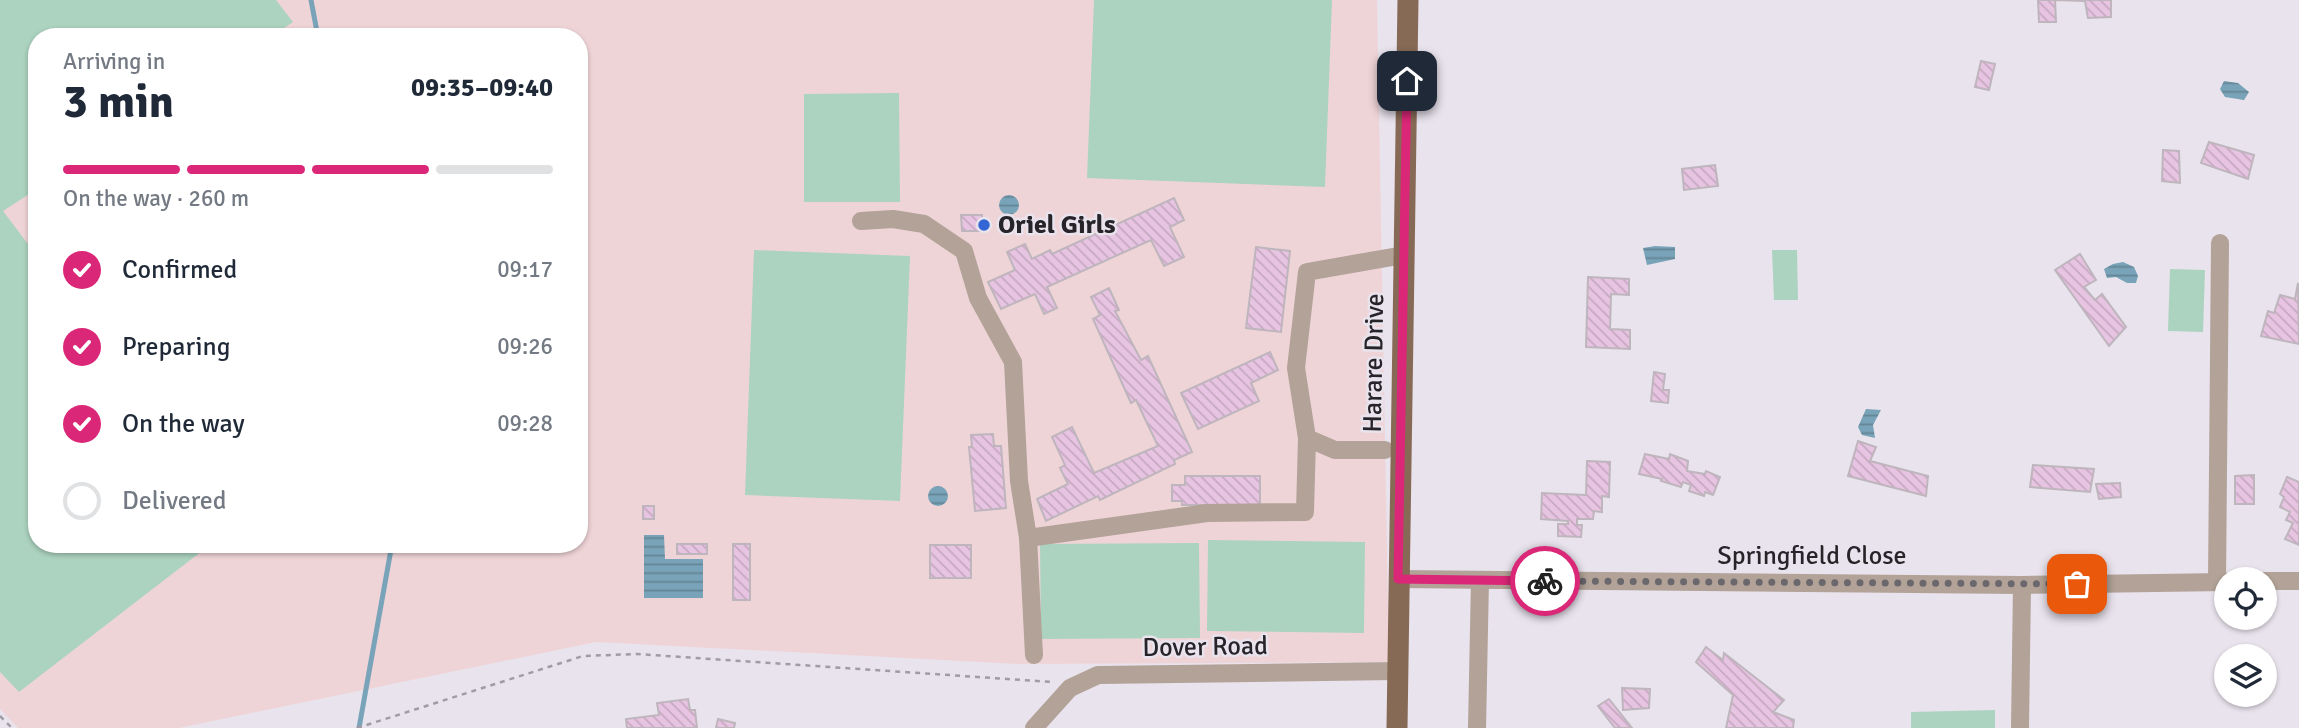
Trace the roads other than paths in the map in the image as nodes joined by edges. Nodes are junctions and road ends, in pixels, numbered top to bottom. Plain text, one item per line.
1 (1408, 0) edge
2 (861, 221) dead end
3 (2220, 243) dead end
4 (1404, 255) junction
5 (1307, 438) junction
6 (1385, 450) dead end
7 (1028, 538) junction
8 (2221, 567) edge
9 (1398, 579) junction
10 (1480, 580) junction
11 (2277, 581) edge
12 (2214, 582) edge
13 (2299, 582) edge
14 (2022, 584) junction
15 (1034, 655) dead end
16 (1397, 671) junction
17 (1034, 728) edge
18 (1397, 728) edge
19 (1477, 728) edge
20 (2020, 728) edge

1 - 4 main road, Harare Drive
2 - 7 street
3 - 8 street
4 - 5 street
4 - 9 main road, Harare Drive
5 - 6 street
5 - 7 street
7 - 15 street
9 - 10 street, Springfield Close
9 - 16 main road, Harare Drive
10 - 14 street, Springfield Close
10 - 19 street
11 - 13 street
12 - 14 street, Springfield Close
14 - 20 street
16 - 17 street, Dover Road
16 - 18 main road, Harare Drive

